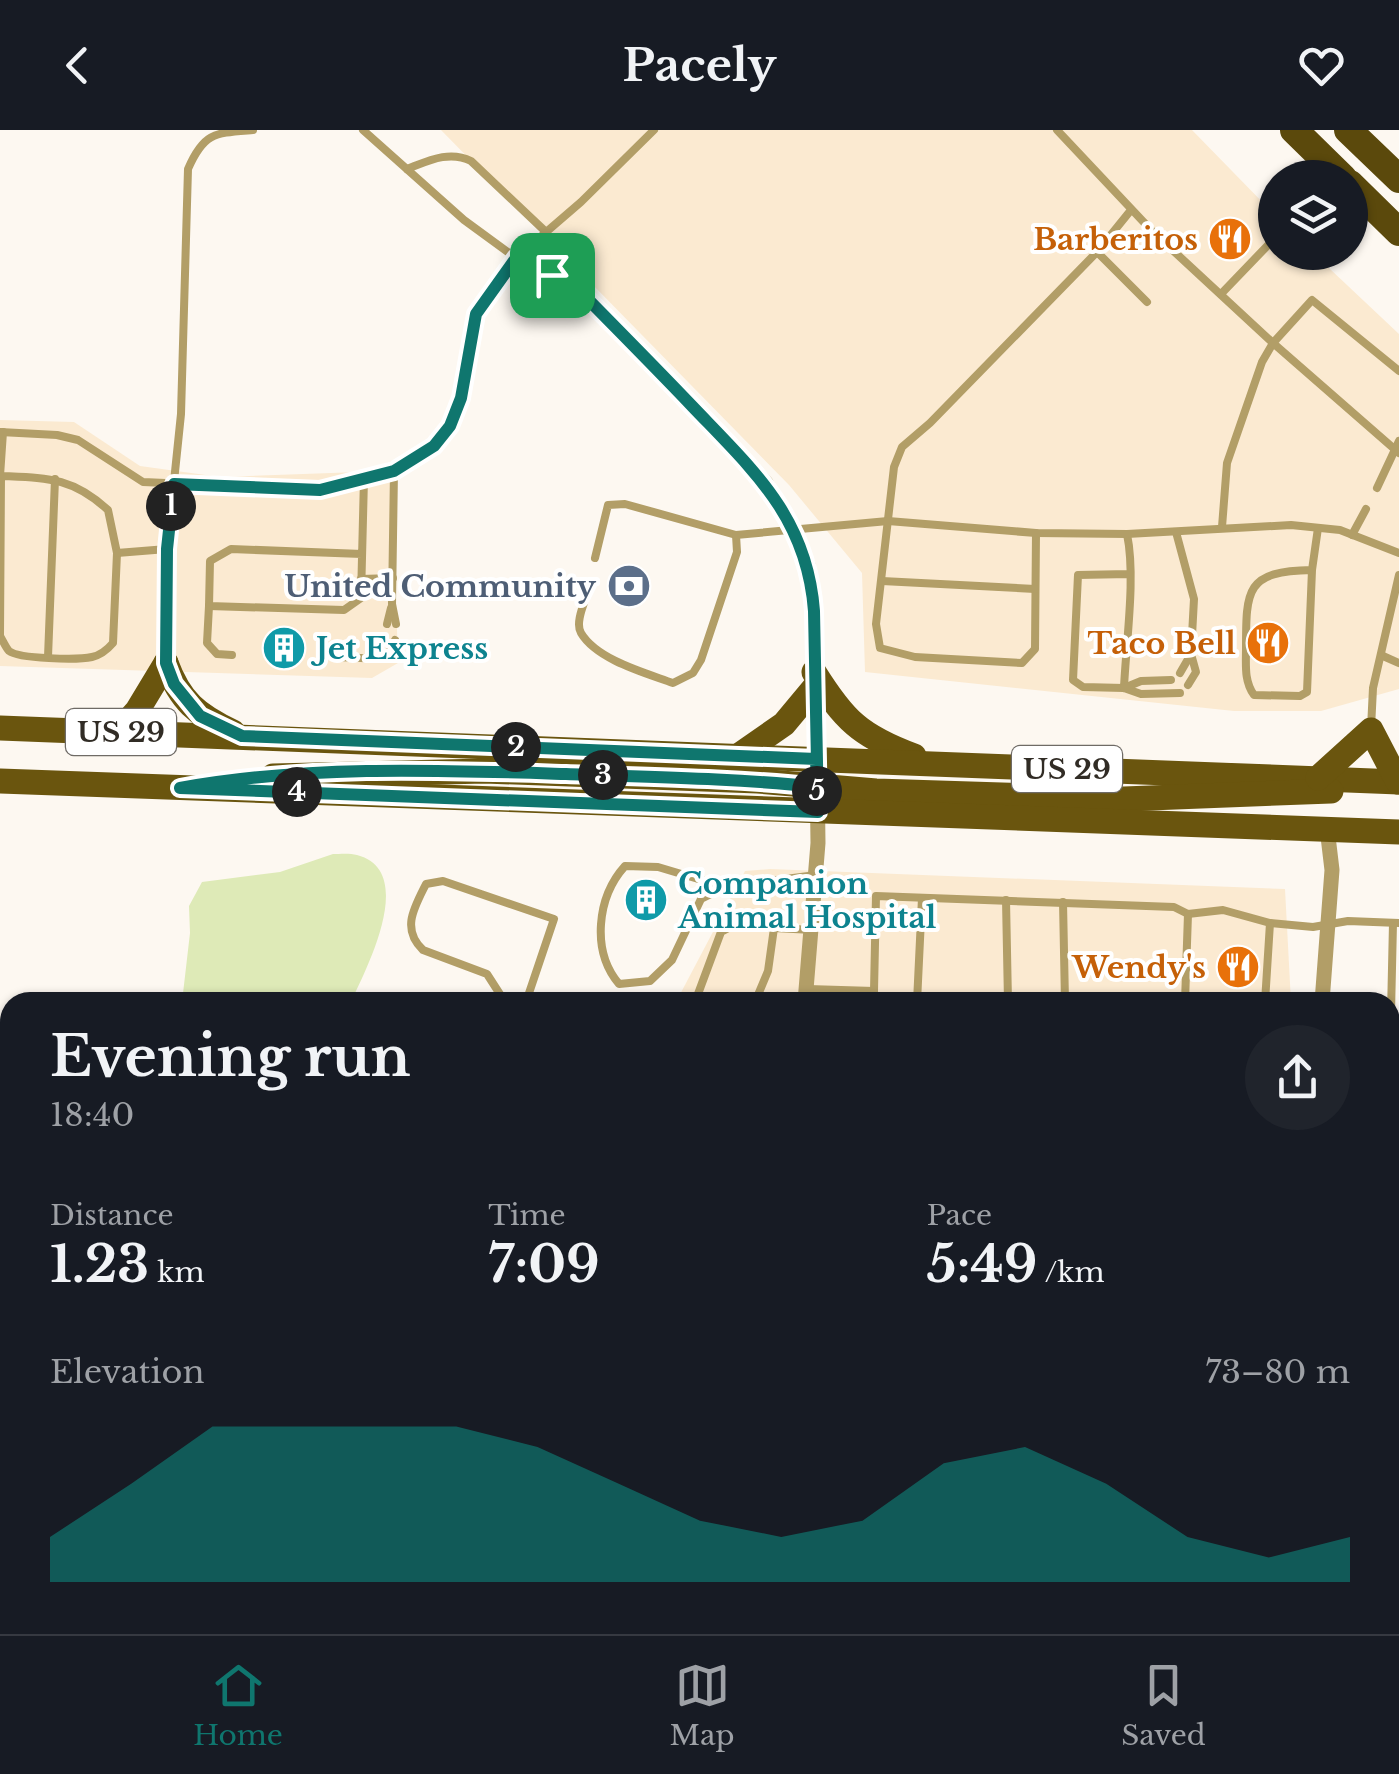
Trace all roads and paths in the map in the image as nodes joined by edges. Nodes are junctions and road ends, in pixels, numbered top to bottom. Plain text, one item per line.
1 (252, 130) edge
2 (363, 130) edge
3 (654, 130) edge
4 (1057, 130) edge
5 (1294, 130) edge
6 (1351, 132) edge
7 (1325, 160) edge
8 (407, 170) junction
9 (1399, 179) edge
10 (1368, 202) edge
11 (1131, 210) junction
12 (546, 232) junction
13 (1399, 232) edge
14 (1097, 252) junction
15 (1258, 255) edge
16 (516, 258) junction
17 (1221, 294) junction
18 (1147, 302) dead end
19 (1273, 343) junction
20 (1399, 371) edge
21 (1, 432) edge
22 (1399, 441) edge
23 (1397, 452) edge
24 (394, 471) junction
25 (0, 476) edge
26 (364, 478) junction
27 (56, 479) junction
28 (174, 484) junction
29 (1377, 488) dead end
30 (1366, 508) dead end
31 (888, 521) junction
32 (1222, 527) junction
33 (1318, 528) junction
34 (792, 529) junction
35 (1176, 532) junction
36 (1036, 534) junction
37 (1127, 534) junction
38 (736, 535) junction
39 (1352, 535) junction
40 (167, 549) junction
41 (116, 553) junction
42 (1399, 553) edge
43 (362, 554) junction
44 (595, 558) dead end
45 (1312, 570) junction
46 (1129, 574) junction
47 (1399, 575) edge
48 (393, 578) junction
49 (361, 580) junction
50 (882, 580) junction
51 (1035, 589) junction
52 (587, 594) dead end
53 (209, 606) junction
54 (391, 624) dead end
55 (391, 640) dead end
56 (1191, 654) junction
57 (232, 655) dead end
58 (1382, 656) junction
59 (48, 657) junction
60 (336, 657) dead end
61 (166, 663) junction
62 (1399, 663) edge
63 (1180, 673) dead end
64 (814, 680) junction
65 (1171, 680) dead end
66 (1188, 685) dead end
67 (1124, 688) junction
68 (1180, 692) dead end
69 (0, 728) edge
70 (1370, 730) junction
71 (118, 732) junction
72 (242, 736) junction
73 (738, 756) junction
74 (816, 759) junction
75 (932, 764) junction
76 (1318, 778) junction
77 (0, 780) edge
78 (1370, 780) junction
79 (1399, 782) edge
80 (817, 799) junction
81 (1399, 814) edge
82 (1327, 828) junction
83 (1399, 832) edge
84 (816, 876) junction
85 (725, 887) junction
86 (922, 898) junction
87 (1006, 900) junction
88 (1064, 902) junction
89 (1188, 914) junction
90 (1270, 922) junction
91 (1330, 923) junction
92 (1396, 923) edge
93 (774, 928) junction
94 (812, 930) junction
95 (874, 991) joint
96 (499, 992) edge
97 (529, 992) edge
98 (699, 992) edge
99 (759, 992) edge
100 (807, 992) edge
101 (861, 992) edge
102 (918, 992) edge
103 (1008, 992) edge
104 (1065, 992) edge
105 (1186, 992) edge
106 (1266, 992) edge
107 (1323, 992) edge
108 (1392, 992) edge

1 - 28 lane
2 - 8 lane
3 - 12 lane
4 - 11 lane
5 - 7 highway
6 - 9 highway
8 - 12 lane
8 - 16 lane
10 - 13 highway
11 - 14 lane
11 - 17 lane
12 - 16 lane
14 - 18 lane
14 - 31 lane
15 - 17 lane
16 - 24 lane
16 - 34 street
17 - 19 lane
19 - 20 lane
19 - 23 lane
19 - 32 lane
21 - 25 lane
21 - 28 lane
22 - 23 lane
23 - 29 lane
24 - 26 lane
24 - 48 lane
25 - 27 lane
25 - 59 lane
26 - 28 lane
26 - 43 lane
27 - 41 lane
27 - 59 lane
28 - 40 lane
30 - 39 lane
31 - 34 lane
31 - 36 lane
31 - 50 lane
32 - 33 lane
32 - 35 lane
33 - 39 lane
33 - 45 lane
34 - 38 lane
34 - 64 street
35 - 37 lane
35 - 56 lane
36 - 37 lane
36 - 51 lane
37 - 46 lane
38 - 44 lane
38 - 52 lane
39 - 42 lane
40 - 41 lane
40 - 61 lane
41 - 59 lane
43 - 49 lane
43 - 53 lane
45 - 45 lane
46 - 67 lane
46 - 67 lane
47 - 58 lane
48 - 49 lane
48 - 54 lane
49 - 53 lane
50 - 51 lane
50 - 51 lane
53 - 57 lane
55 - 60 lane
56 - 63 lane
56 - 66 lane
58 - 62 lane
58 - 70 lane
61 - 71 main road
61 - 72 main road
64 - 73 main road
64 - 74 street
64 - 75 main road
65 - 67 lane
67 - 68 lane
69 - 71 main road, US 29
70 - 76 main road
70 - 79 main road
71 - 72 main road, US 29
72 - 73 main road, US 29
73 - 74 main road, US 29
74 - 75 main road, US 29
74 - 80 street
75 - 76 main road, US 29
76 - 78 main road, US 29
77 - 80 main road, US 29
78 - 79 main road, US 29
78 - 80 main road
80 - 82 main road, US 29
80 - 84 street
81 - 82 main road
82 - 83 main road, US 29
82 - 91 street
84 - 85 lane
84 - 94 street
85 - 85 lane
86 - 87 lane
86 - 95 lane
86 - 102 lane
87 - 88 lane
87 - 103 lane
88 - 89 lane
88 - 104 lane
89 - 90 lane
89 - 105 lane
90 - 91 lane
90 - 106 lane
91 - 92 lane
91 - 107 street
92 - 108 lane
93 - 94 lane
93 - 98 lane
93 - 99 lane
94 - 100 street
95 - 101 lane
96 - 97 lane

